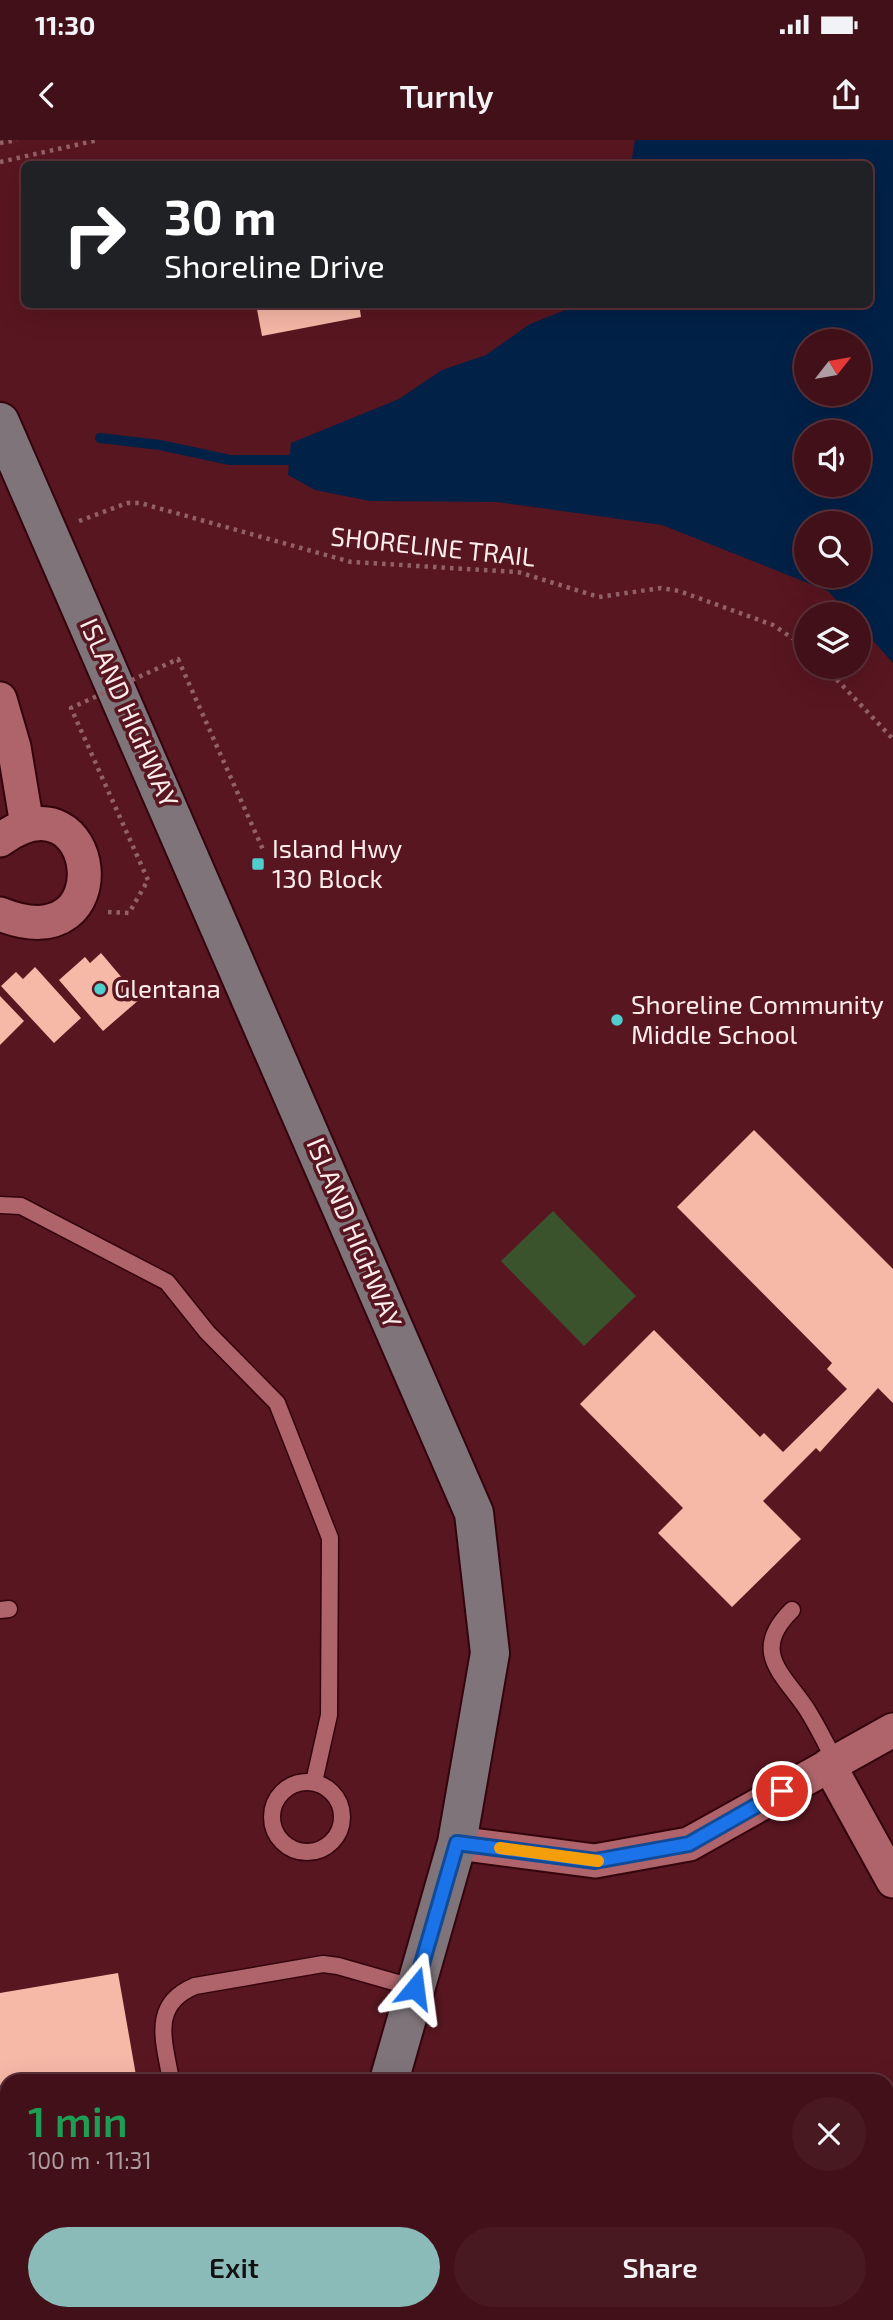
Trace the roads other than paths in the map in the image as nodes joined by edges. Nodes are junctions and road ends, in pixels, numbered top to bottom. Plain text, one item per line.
1 (0, 422) edge
2 (0, 699) edge
3 (13, 832) edge
4 (0, 914) edge
5 (0, 1205) edge
6 (792, 1610) dead end
7 (889, 1742) edge
8 (832, 1763) junction
9 (314, 1782) junction
10 (457, 1843) junction
11 (893, 1881) edge
12 (415, 1988) junction
13 (171, 2074) edge
14 (391, 2074) edge

1 - 10 main road, ISLAND HIGHWAY
2 - 3 street
3 - 4 street
5 - 9 lane
6 - 8 lane
7 - 8 street
8 - 10 street
8 - 11 street
9 - 9 lane
10 - 12 main road, ISLAND HIGHWAY
12 - 13 lane
12 - 14 main road, ISLAND HIGHWAY

